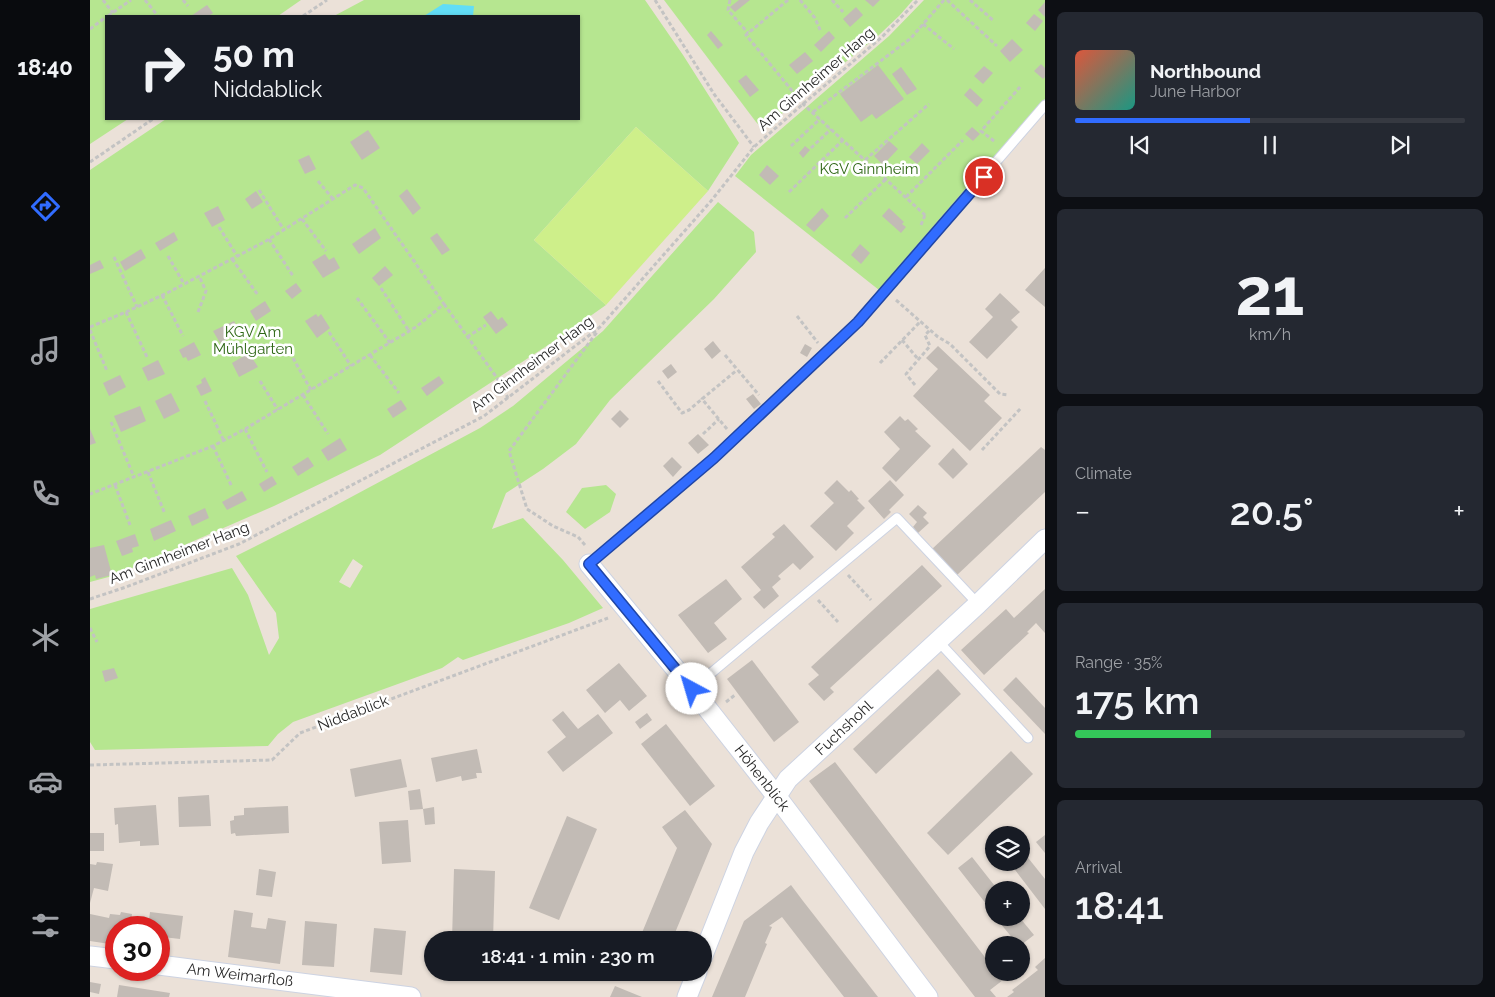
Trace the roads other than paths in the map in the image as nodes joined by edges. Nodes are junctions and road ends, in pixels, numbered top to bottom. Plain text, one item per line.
1 (1045, 106) edge
2 (1045, 539) edge
3 (589, 564) joint
4 (978, 604) junction
5 (938, 641) junction
6 (692, 689) junction
7 (1028, 738) dead end
8 (777, 797) junction
9 (712, 933) edge
10 (90, 956) edge
11 (105, 958) edge
12 (170, 966) edge
13 (693, 981) edge
14 (411, 997) edge
15 (687, 997) edge
16 (928, 997) edge

1 - 3 lane
2 - 4 street, Fuchshohl
3 - 6 street, Höhenblick
4 - 5 street, Fuchshohl
4 - 6 lane
5 - 7 lane
5 - 8 street, Fuchshohl
6 - 8 street, Höhenblick
8 - 9 street, Fuchshohl
8 - 16 street, Höhenblick
10 - 11 street
12 - 14 street, Am Weimarfloß
13 - 15 street

